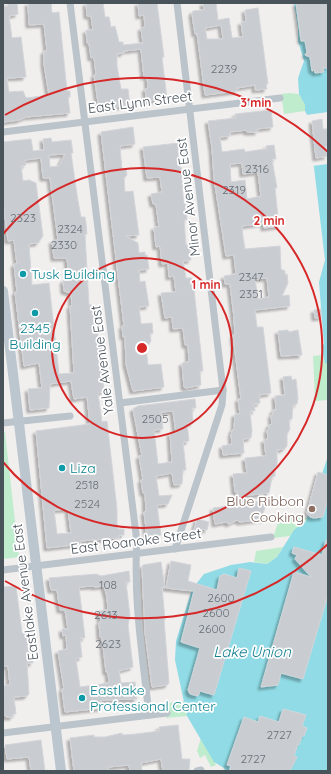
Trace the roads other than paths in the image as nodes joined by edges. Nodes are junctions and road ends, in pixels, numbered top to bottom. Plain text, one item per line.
1 (70, 3) edge
2 (177, 3) edge
3 (280, 98) dead end
4 (190, 109) junction
5 (86, 122) junction
6 (3, 132) edge
7 (3, 291) edge
8 (223, 390) junction
9 (120, 402) junction
10 (70, 416) dead end
11 (19, 422) junction
12 (3, 423) edge
13 (271, 538) dead end
14 (175, 549) junction
15 (136, 554) junction
16 (36, 566) junction
17 (3, 570) edge
18 (167, 713) dead end
19 (149, 715) junction
20 (56, 727) junction
21 (3, 733) edge
22 (61, 771) edge

1 - 5 street, Yale Avenue East
2 - 4 street, Minor Avenue East
3 - 4 street, East Lynn Street
4 - 5 street, East Lynn Street
4 - 8 street, Minor Avenue East
5 - 6 street, East Lynn Street
5 - 9 street, Yale Avenue East
7 - 11 main road, Eastlake Avenue East
8 - 9 street
8 - 14 street, Minor Avenue East
9 - 15 street, Yale Avenue East
10 - 11 street
11 - 12 street
11 - 16 main road, Eastlake Avenue East
13 - 14 street, East Roanoke Street
14 - 15 street, East Roanoke Street
15 - 16 street, East Roanoke Street
15 - 19 street, Yale Avenue East
16 - 17 street, East Roanoke Street
16 - 20 main road, Eastlake Avenue East
18 - 19 street
19 - 20 street
20 - 21 street
20 - 22 main road, Eastlake Avenue East

